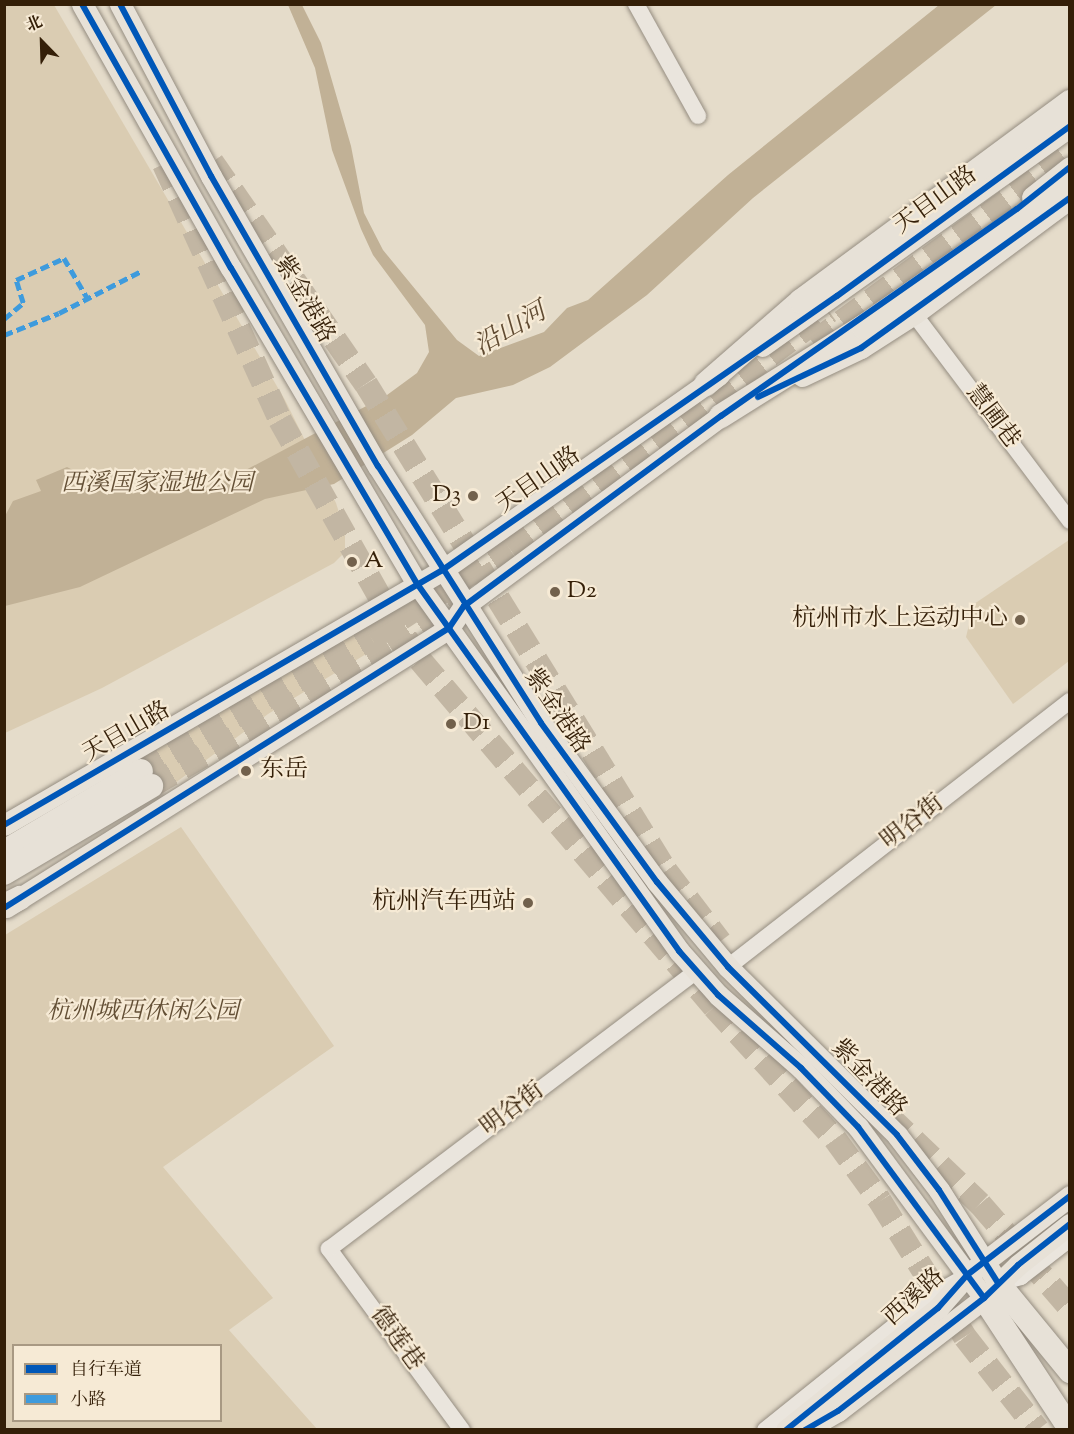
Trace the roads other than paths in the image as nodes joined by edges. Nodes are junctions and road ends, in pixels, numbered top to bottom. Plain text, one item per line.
1 (82, 4) edge
2 (120, 4) edge
3 (636, 4) edge
4 (1070, 102) edge
5 (698, 116) dead end
6 (1070, 126) edge
7 (1070, 167) edge
8 (1070, 183) edge
9 (1070, 198) edge
10 (914, 314) junction
11 (706, 384) junction
12 (721, 416) junction
13 (1070, 521) edge
14 (441, 571) junction
15 (418, 585) junction
16 (464, 606) junction
17 (449, 628) junction
18 (1070, 701) edge
19 (4, 825) edge
20 (4, 852) edge
21 (4, 873) edge
22 (10, 904) edge
23 (728, 967) junction
24 (697, 971) junction
25 (1070, 1196) edge
26 (1070, 1224) edge
27 (1070, 1239) edge
28 (329, 1249) joint
29 (984, 1261) junction
30 (967, 1275) junction
31 (991, 1290) junction
32 (1070, 1371) edge
33 (838, 1411) junction
34 (1064, 1419) dead end
35 (462, 1430) edge
36 (765, 1430) edge
37 (786, 1430) edge
38 (805, 1430) edge
39 (818, 1430) edge

1 - 15 main road, 紫金港路
2 - 14 main road, 紫金港路
3 - 5 street
4 - 11 highway
6 - 11 main road, 天目山路
7 - 12 main road, 天目山路
8 - 12 highway
9 - 10 main road, 天目山路
10 - 12 main road, 天目山路
10 - 13 street, 慧圃巷
11 - 14 main road, 天目山路
12 - 16 main road, 天目山路
14 - 15 main road, 天目山路
14 - 16 main road, 紫金港路
15 - 17 main road, 紫金港路
15 - 19 main road, 天目山路
16 - 17 main road, 天目山路
16 - 23 main road, 紫金港路
17 - 22 main road, 天目山路
17 - 24 main road, 紫金港路
18 - 23 street, 明谷街
20 - 21 highway
23 - 29 main road, 紫金港路
24 - 28 street, 明谷街
24 - 30 main road, 紫金港路
25 - 29 main road, 西溪路
26 - 31 main road, 西溪路
27 - 31 street, 西溪路
28 - 35 street, 德莲巷
29 - 30 main road, 西溪路
29 - 31 main road, 紫金港路
30 - 31 main road, 紫金港路
30 - 36 street, 西溪路
30 - 37 main road, 西溪路
31 - 32 highway
31 - 33 main road, 西溪路
31 - 34 highway
33 - 38 main road, 西溪路
33 - 39 street, 西溪路

